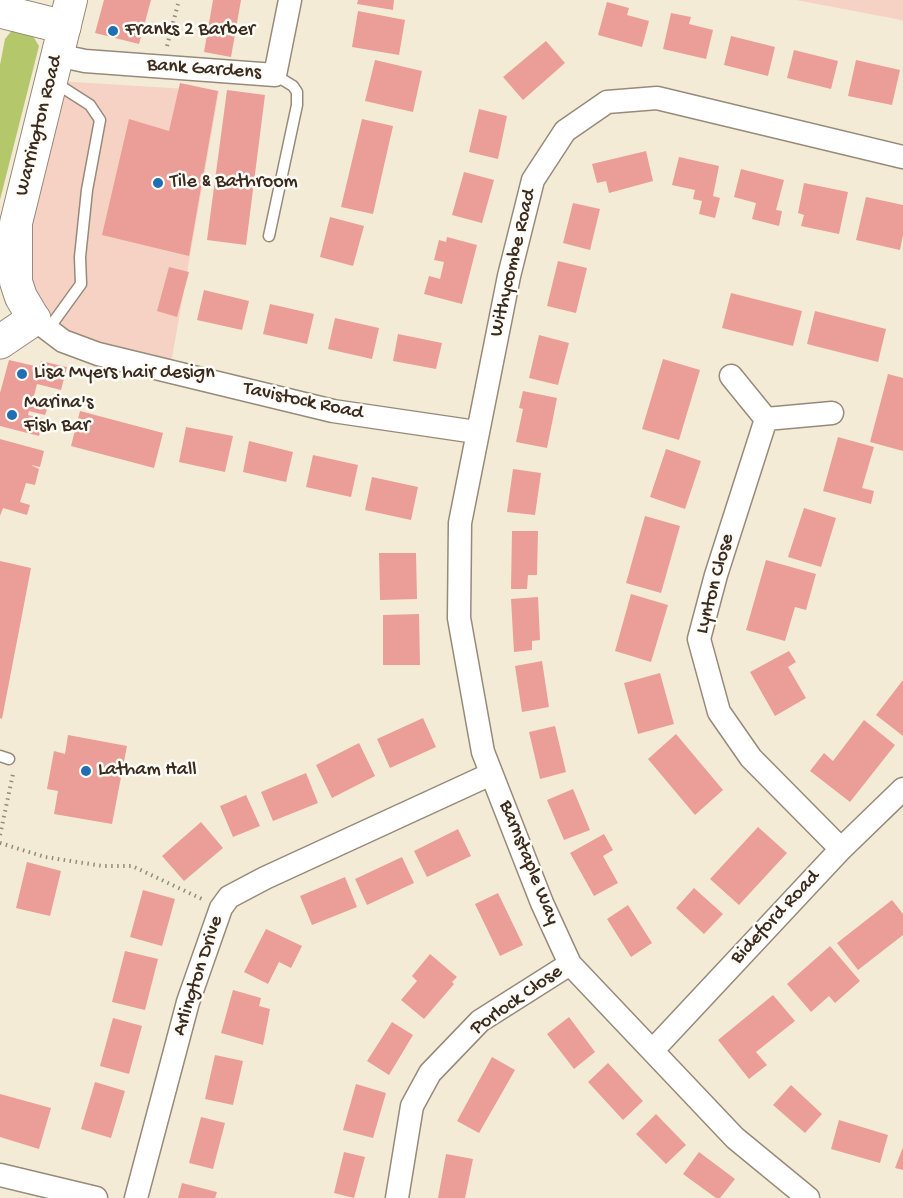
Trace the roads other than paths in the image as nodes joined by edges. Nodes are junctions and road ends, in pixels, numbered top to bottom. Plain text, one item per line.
1 (290, 0) edge
2 (0, 11) edge
3 (61, 41) edge
4 (276, 75) junction
5 (903, 156) edge
6 (268, 236) dead end
7 (40, 325) junction
8 (0, 342) edge
9 (731, 376) dead end
10 (832, 413) dead end
11 (766, 419) junction
12 (476, 432) junction
13 (491, 774) junction
14 (903, 789) edge
15 (841, 849) junction
16 (570, 964) junction
17 (653, 1050) junction
18 (0, 1175) edge
19 (96, 1198) edge
20 (136, 1198) edge
21 (397, 1198) edge
22 (808, 1198) edge

1 - 4 street, Bank Gardens
2 - 3 main road
3 - 4 street, Bank Gardens
3 - 7 street, Warrington Road
3 - 7 lane
4 - 6 lane
5 - 12 street, Withycombe Road
7 - 8 main road
7 - 12 street, Tavistock Road
9 - 11 street
10 - 11 street
11 - 15 street, Lynton Close
12 - 13 street, Barnstaple Way
13 - 16 street, Barnstaple Way
13 - 20 street, Arlington Drive
14 - 15 street, Bideford Road
15 - 17 street, Bideford Road
16 - 17 street, Barnstaple Way
16 - 21 street, Porlock Close
17 - 22 street, Barnstaple Way
18 - 19 street

